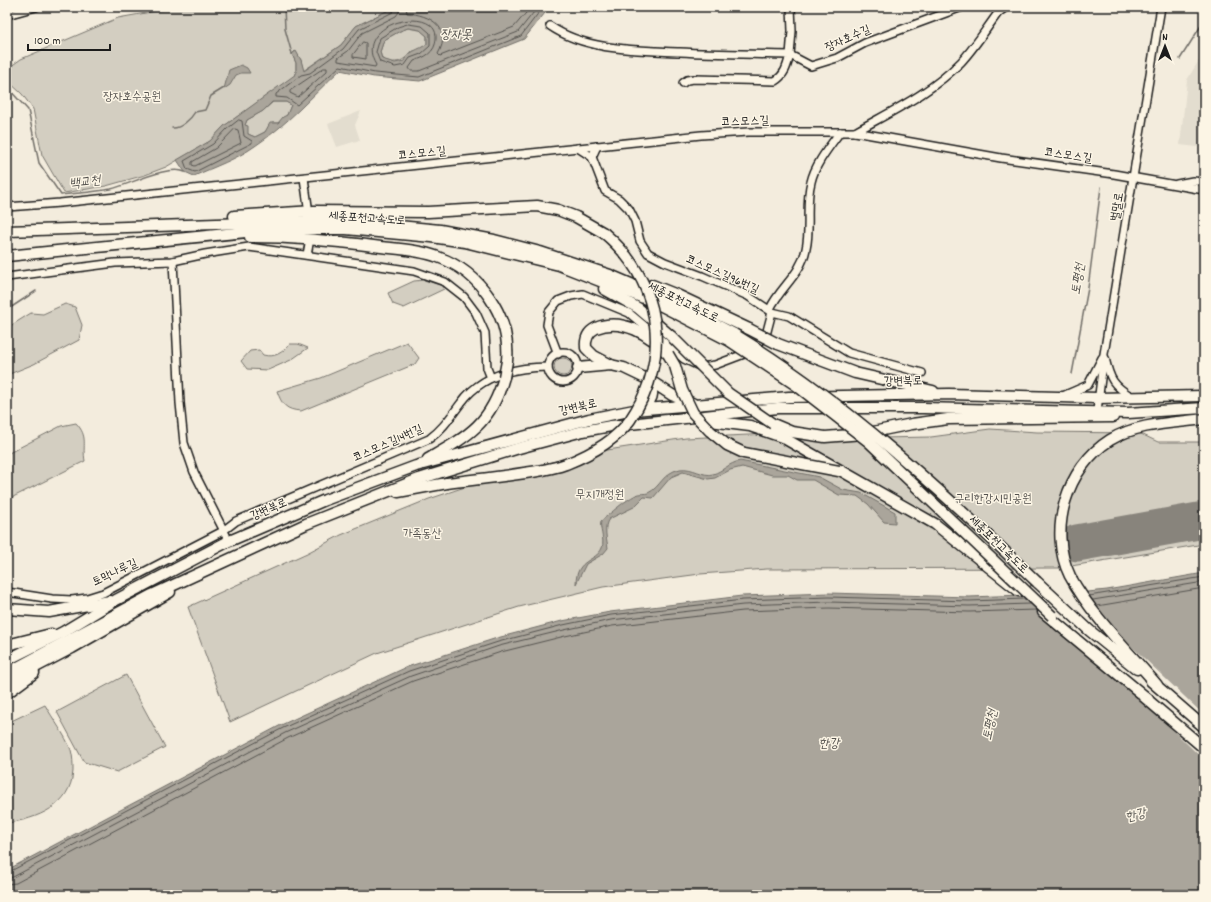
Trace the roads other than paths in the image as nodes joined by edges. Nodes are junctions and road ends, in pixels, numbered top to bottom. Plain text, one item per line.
1 (36, 7) edge
2 (791, 7) edge
3 (962, 7) edge
4 (1006, 7) edge
5 (1161, 7) edge
6 (7, 15) edge
7 (550, 26) dead end
8 (790, 55) junction
9 (683, 83) dead end
10 (840, 132) junction
11 (855, 132) junction
12 (597, 146) junction
13 (578, 148) junction
14 (592, 157) junction
15 (304, 178) junction
16 (1134, 179) junction
17 (1204, 182) edge
18 (1173, 185) junction
19 (1204, 190) edge
20 (308, 206) dead end
21 (7, 207) edge
22 (180, 224) junction
23 (7, 230) edge
24 (180, 238) junction
25 (494, 240) junction
26 (309, 244) dead end
27 (483, 248) junction
28 (308, 255) junction
29 (7, 256) edge
30 (173, 261) junction
31 (7, 277) edge
32 (772, 312) junction
33 (732, 338) junction
34 (558, 354) junction
35 (1104, 354) junction
36 (611, 365) junction
37 (548, 367) junction
38 (578, 368) junction
39 (922, 372) dead end
40 (491, 378) junction
41 (649, 380) junction
42 (949, 394) junction
43 (1061, 396) junction
44 (1204, 396) edge
45 (1098, 398) junction
46 (1132, 398) junction
47 (694, 404) junction
48 (1204, 408) edge
49 (634, 410) junction
50 (1097, 411) junction
51 (1128, 413) junction
52 (684, 418) junction
53 (1204, 419) edge
54 (416, 466) junction
55 (839, 471) junction
56 (378, 495) junction
57 (224, 533) junction
58 (205, 569) junction
59 (7, 592) edge
60 (116, 600) junction
61 (7, 609) edge
62 (63, 632) junction
63 (7, 644) edge
64 (72, 648) junction
65 (7, 660) edge
66 (7, 673) edge
67 (7, 682) edge
68 (1157, 685) junction
69 (7, 693) edge
70 (1148, 699) junction
71 (1204, 727) edge
72 (1204, 748) edge

1 - 6 street
2 - 8 street
3 - 8 street, 장자호수길
4 - 11 street
5 - 16 street, 벌말로
7 - 8 street
8 - 9 street
10 - 11 street, 코스모스길
10 - 12 street, 코스모스길
10 - 32 street
11 - 16 street, 코스모스길
12 - 13 street, 코스모스길
12 - 14 street
13 - 14 street
13 - 15 street, 코스모스길
14 - 32 street, 코스모스길96번길
15 - 20 street
15 - 21 street, 코스모스길
16 - 18 street, 코스모스길
16 - 35 street, 벌말로
17 - 18 street, 코스모스길
18 - 19 street, 코스모스길
22 - 23 highway, 세종포천고속도로
22 - 25 highway, 세종포천고속도로
22 - 56 highway, bridge
24 - 27 highway, 세종포천고속도로
24 - 29 highway, 세종포천고속도로
24 - 54 highway, bridge
25 - 33 highway, 세종포천고속도로
25 - 42 highway, bridge
26 - 28 street
27 - 33 highway, 세종포천고속도로
27 - 51 highway, bridge
28 - 30 street
28 - 40 street
30 - 31 street
30 - 57 street
32 - 34 street
32 - 39 street, 코스모스길96번길
33 - 68 highway, 세종포천고속도로, bridge
33 - 70 highway, 세종포천고속도로, bridge
34 - 37 street
34 - 38 street
35 - 43 street
35 - 45 street, 벌말로
35 - 46 street
36 - 38 highway
36 - 41 highway
36 - 55 highway, bridge
37 - 38 street
37 - 40 street, 코스모스길14번길
40 - 57 street, 코스모스길14번길
41 - 47 highway
41 - 49 highway
42 - 43 highway, 강변북로
42 - 47 highway, 강변북로
43 - 45 highway, 강변북로
44 - 46 highway, 강변북로
45 - 46 highway, 강변북로
45 - 50 street, 벌말로
47 - 49 highway, 강변북로
48 - 51 highway
49 - 54 highway, 강변북로
50 - 51 highway, 강변북로
50 - 52 highway, 강변북로
52 - 55 highway
52 - 56 highway, 강변북로
53 - 68 highway
54 - 60 highway, 강변북로
55 - 70 highway, bridge
56 - 58 highway, 강변북로
57 - 59 street, 토막나루길
58 - 64 highway
58 - 66 highway, 강변북로
60 - 61 highway
60 - 62 highway, 강변북로
62 - 63 highway
62 - 65 highway, 강변북로
64 - 67 highway
64 - 69 highway
68 - 71 highway, 세종포천고속도로
70 - 72 highway, 세종포천고속도로

